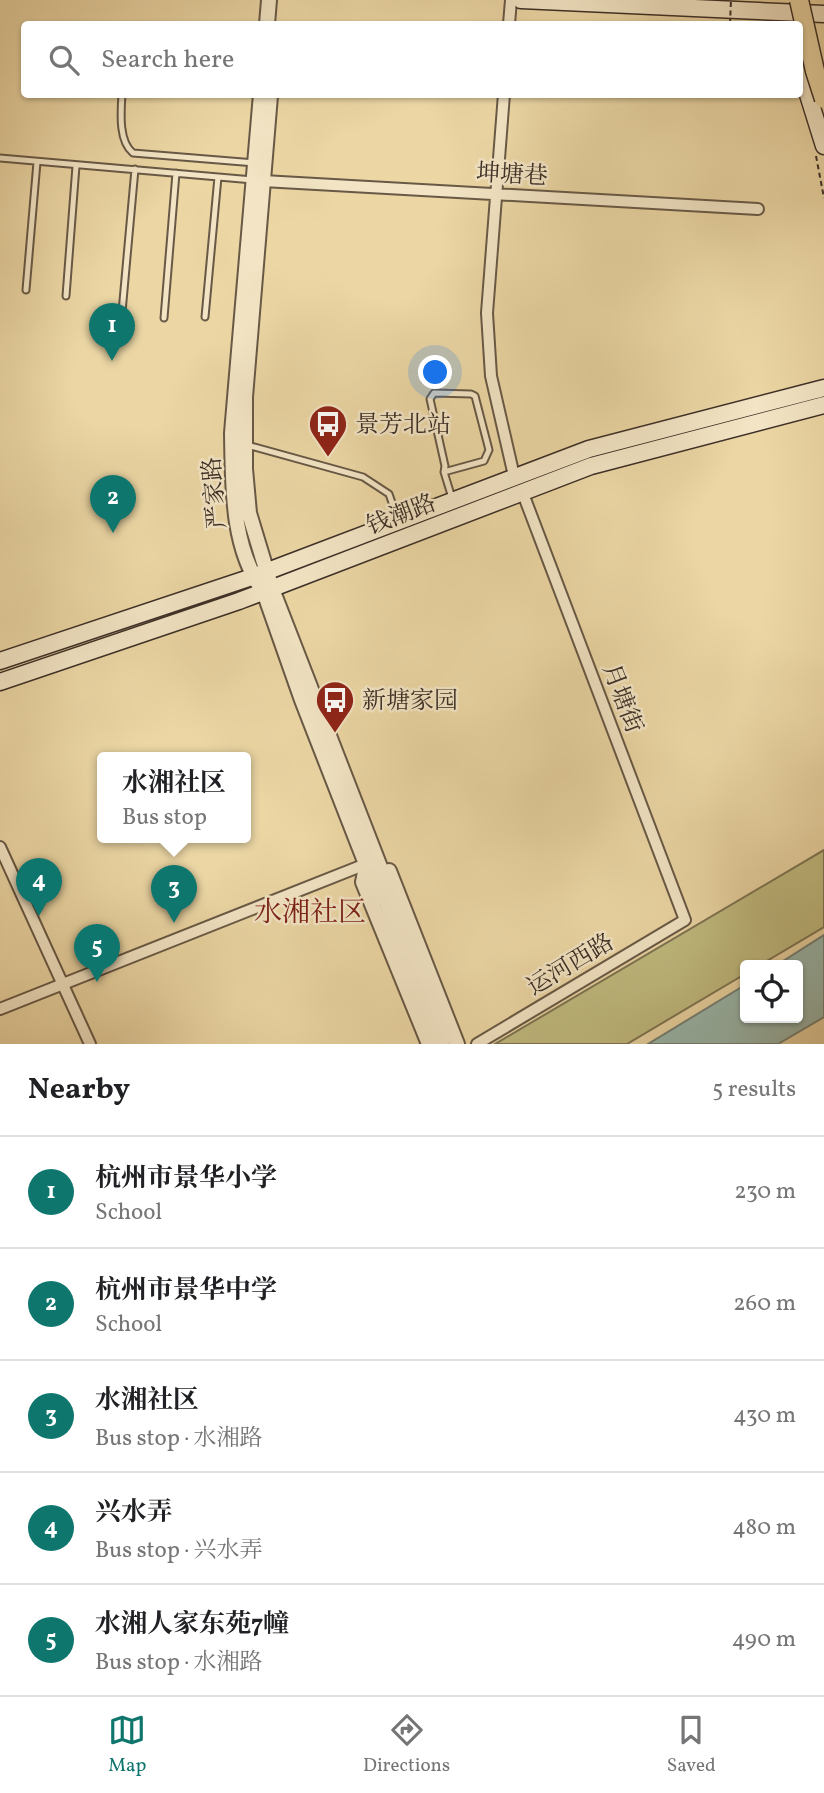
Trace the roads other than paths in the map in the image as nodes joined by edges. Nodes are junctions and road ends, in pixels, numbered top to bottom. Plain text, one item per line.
1 (269, 0) edge
2 (278, 0) edge
3 (511, 0) edge
4 (521, 0) edge
5 (799, 0) edge
6 (811, 0) edge
7 (784, 13) edge
8 (824, 14) edge
9 (267, 21) edge
10 (276, 21) edge
11 (509, 21) edge
12 (824, 58) edge
13 (803, 79) edge
14 (122, 98) edge
15 (261, 98) edge
16 (269, 98) edge
17 (504, 98) edge
18 (824, 99) edge
19 (824, 146) edge
20 (0, 158) edge
21 (37, 162) junction
22 (254, 163) junction
23 (76, 166) junction
24 (135, 169) junction
25 (176, 173) junction
26 (218, 177) junction
27 (258, 181) junction
28 (496, 194) junction
29 (758, 209) dead end
30 (26, 290) dead end
31 (66, 296) dead end
32 (122, 312) dead end
33 (205, 317) dead end
34 (164, 318) dead end
35 (824, 388) edge
36 (824, 405) edge
37 (244, 444) junction
38 (444, 472) junction
39 (514, 476) junction
40 (522, 491) junction
41 (453, 500) junction
42 (398, 521) junction
43 (260, 574) junction
44 (268, 590) junction
45 (0, 661) edge
46 (0, 682) edge
47 (370, 841) junction
48 (0, 846) edge
49 (366, 864) junction
50 (386, 901) junction
51 (685, 920) joint
52 (65, 985) junction
53 (0, 1009) edge
54 (90, 1044) edge
55 (429, 1044) edge
56 (442, 1044) edge
57 (457, 1044) edge
58 (477, 1044) edge

1 - 9 street
2 - 10 street
3 - 11 street
4 - 7 main road
5 - 18 main road, bridge
6 - 12 main road
7 - 8 main road
13 - 19 main road
14 - 22 lane
15 - 22 street, 严家路
16 - 27 street, 严家路
17 - 28 street
20 - 21 lane
21 - 23 lane
21 - 30 lane
22 - 27 street, 严家路
23 - 24 lane
23 - 31 lane
24 - 25 lane
24 - 32 lane
25 - 26 lane
25 - 34 lane
26 - 27 lane
26 - 33 lane
27 - 28 street, 坤塘巷
27 - 37 street, 严家路
27 - 43 street, 严家路
28 - 29 street, 坤塘巷
28 - 39 street
35 - 39 main road, 钱潮路
36 - 40 main road, 钱潮路
37 - 42 lane
37 - 43 street, 严家路
38 - 38 lane
38 - 41 lane
39 - 41 main road, 钱潮路
40 - 44 main road, 钱潮路
40 - 51 street, 月塘街
41 - 42 main road, 钱潮路
42 - 43 main road, 钱潮路
43 - 44 street, 严家路
43 - 45 main road, 钱潮路
44 - 46 main road, 钱潮路
44 - 47 street, 严家路
44 - 49 street, 严家路
47 - 50 street, 严家路
47 - 57 street, 严家路
48 - 52 street
49 - 50 street, 严家路
49 - 52 street
49 - 55 street, 严家路
50 - 56 street, 严家路
51 - 58 street, 运河西路
52 - 53 street
52 - 54 street

